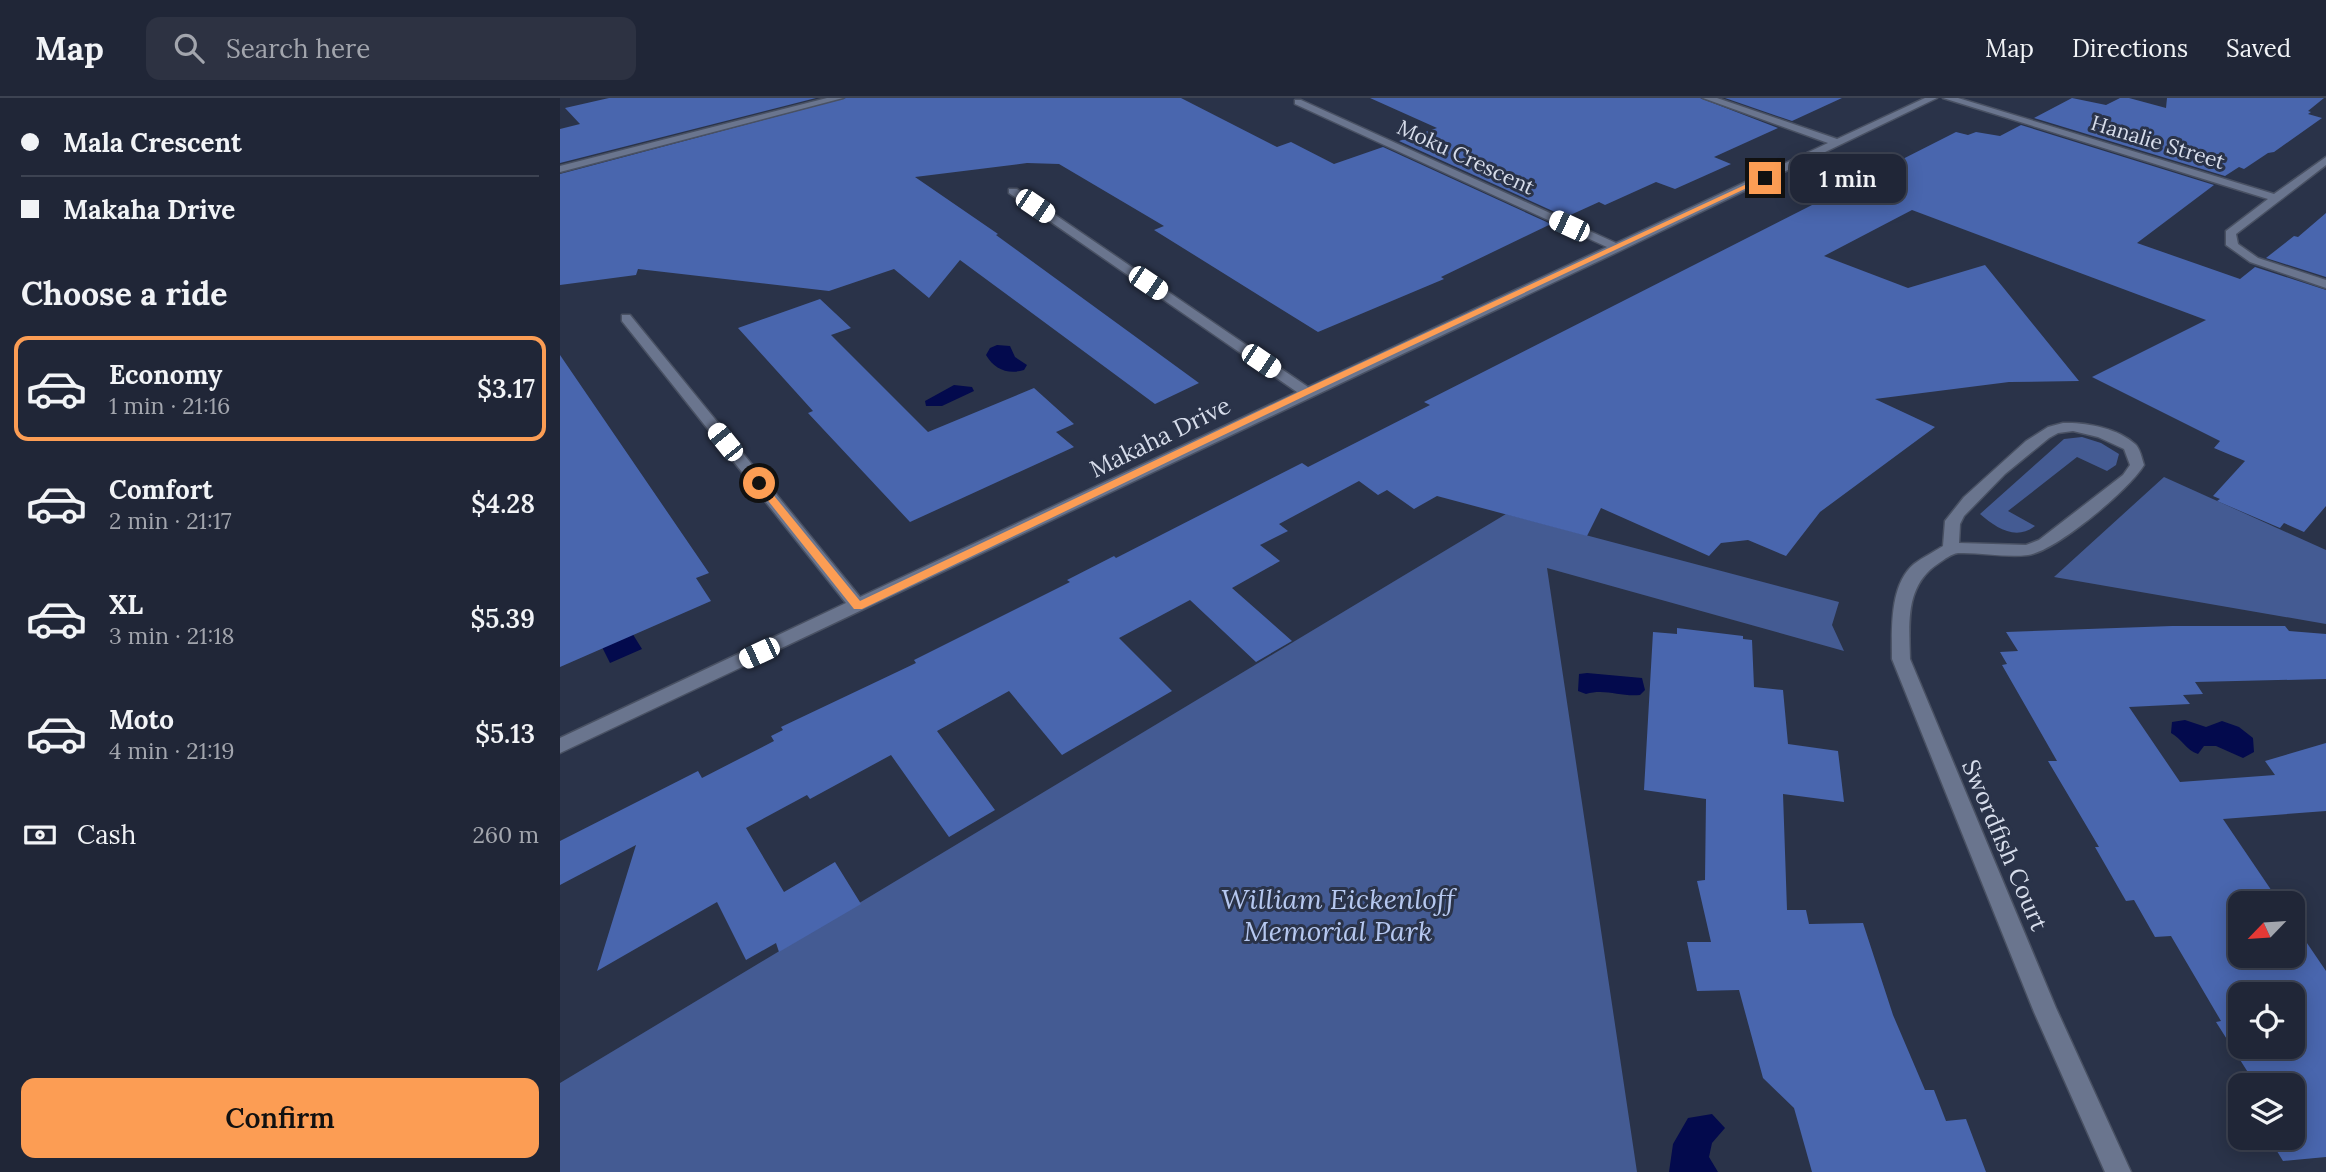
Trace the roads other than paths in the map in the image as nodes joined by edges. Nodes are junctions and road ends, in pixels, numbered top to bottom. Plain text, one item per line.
1 (838, 98) edge
2 (1708, 98) edge
3 (1932, 98) edge
4 (1948, 98) edge
5 (1298, 102) dead end
6 (1838, 143) junction
7 (2326, 160) edge
8 (560, 169) edge
9 (1013, 191) dead end
10 (2276, 198) junction
11 (1618, 248) junction
12 (2326, 284) edge
13 (626, 318) dead end
14 (1306, 392) junction
15 (1951, 548) junction
16 (858, 606) junction
17 (560, 746) edge
18 (2118, 1172) edge

1 - 8 street
2 - 6 street
3 - 6 street, Makaha Drive
4 - 10 street, Hanalie Street
5 - 11 street, Moku Crescent
6 - 11 street, Makaha Drive
7 - 10 street
9 - 14 street
10 - 12 street
11 - 14 street, Makaha Drive
13 - 16 street
14 - 16 street, Makaha Drive
15 - 15 street
15 - 18 street, Swordfish Court
16 - 17 street, Makaha Drive

